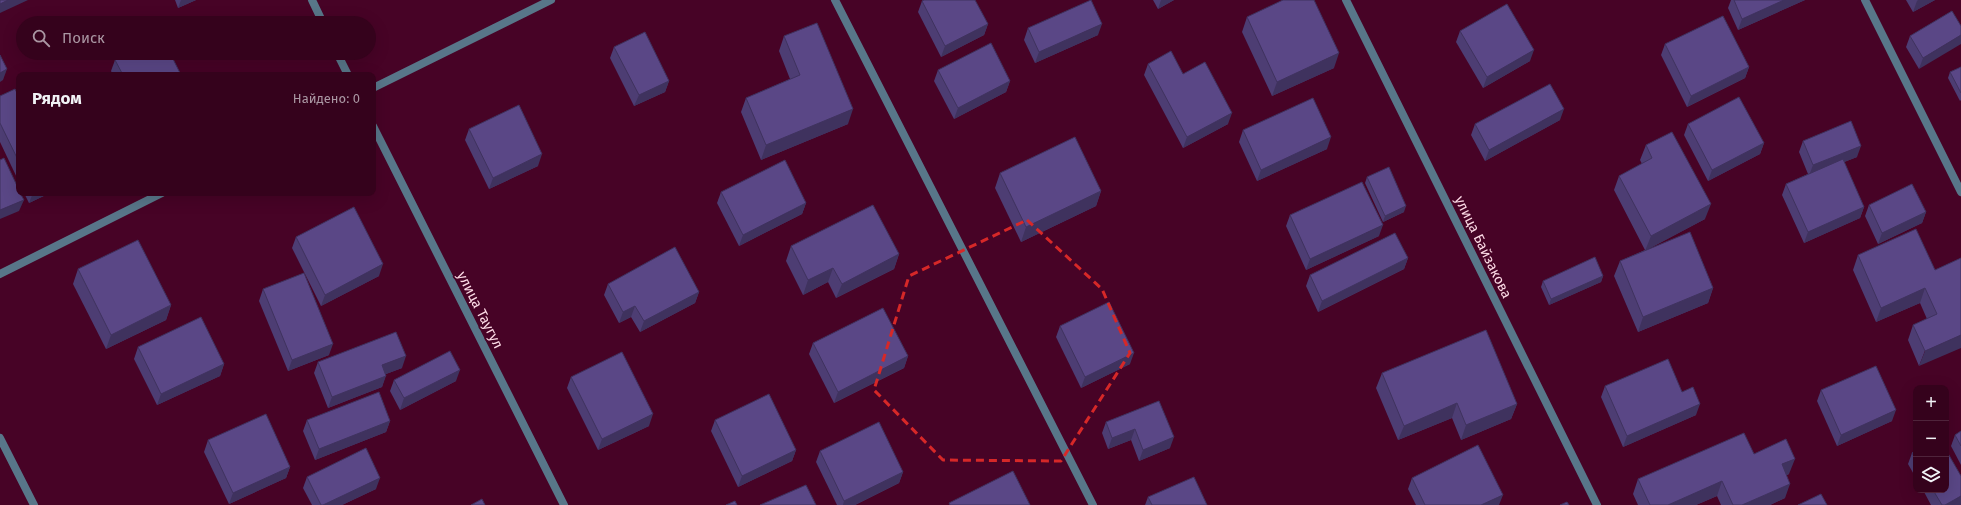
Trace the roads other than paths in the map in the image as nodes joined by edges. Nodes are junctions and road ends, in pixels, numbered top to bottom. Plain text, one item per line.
1 (312, 0) edge
2 (551, 0) edge
3 (835, 0) edge
4 (1346, 0) edge
5 (1865, 0) edge
6 (320, 16) edge
7 (340, 60) edge
8 (346, 72) edge
9 (376, 87) edge
10 (376, 132) edge
11 (1961, 192) edge
12 (156, 196) edge
13 (0, 274) edge
14 (0, 438) edge
15 (34, 505) edge
16 (564, 505) edge
17 (1093, 505) edge
18 (1597, 505) edge

1 - 6 street
2 - 9 street
3 - 17 street
4 - 18 street, улица Байзакова
5 - 11 street
7 - 8 street
10 - 16 street, улица Таугул
12 - 13 street
14 - 15 street

